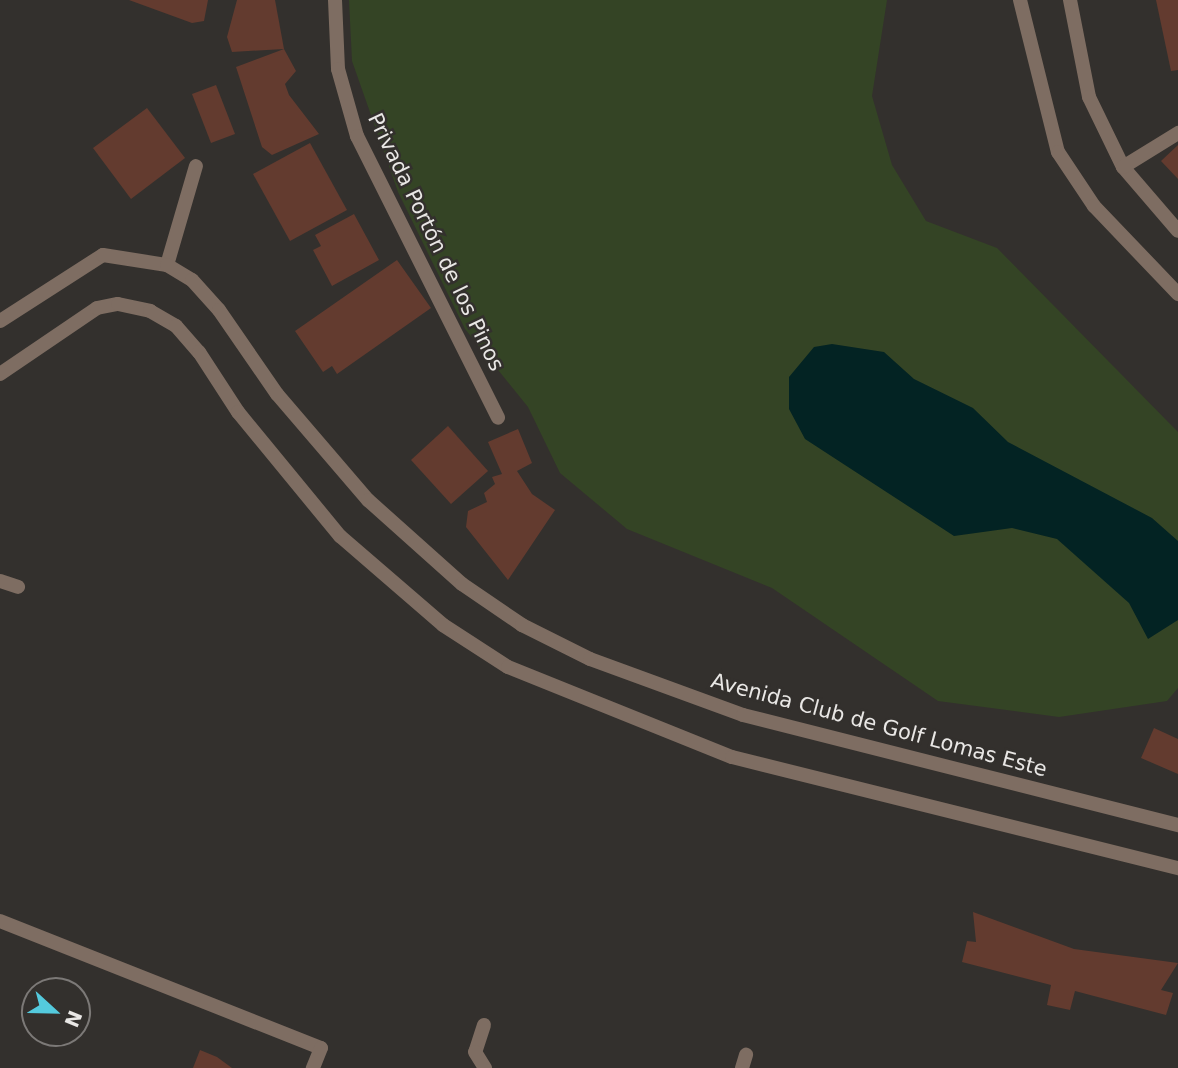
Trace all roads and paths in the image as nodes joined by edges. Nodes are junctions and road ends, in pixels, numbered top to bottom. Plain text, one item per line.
1 (334, 0) edge
2 (1020, 0) edge
3 (1070, 0) edge
4 (1178, 133) edge
5 (196, 166) dead end
6 (1123, 167) junction
7 (1178, 231) edge
8 (167, 265) junction
9 (1178, 294) edge
10 (0, 321) edge
11 (0, 373) edge
12 (498, 418) dead end
13 (0, 581) edge
14 (18, 587) dead end
15 (1178, 825) edge
16 (1178, 868) edge
17 (0, 921) edge
18 (484, 1025) dead end
19 (313, 1068) edge
20 (485, 1068) edge

1 - 12 street, Privada Portón de los Pinos
2 - 9 street
3 - 6 street
4 - 6 street
5 - 8 street
6 - 7 street
8 - 10 street, Avenida Club de Golf Lomas Este
8 - 15 street, Avenida Club de Golf Lomas Este
11 - 16 street
13 - 14 street
17 - 19 street
18 - 20 street

